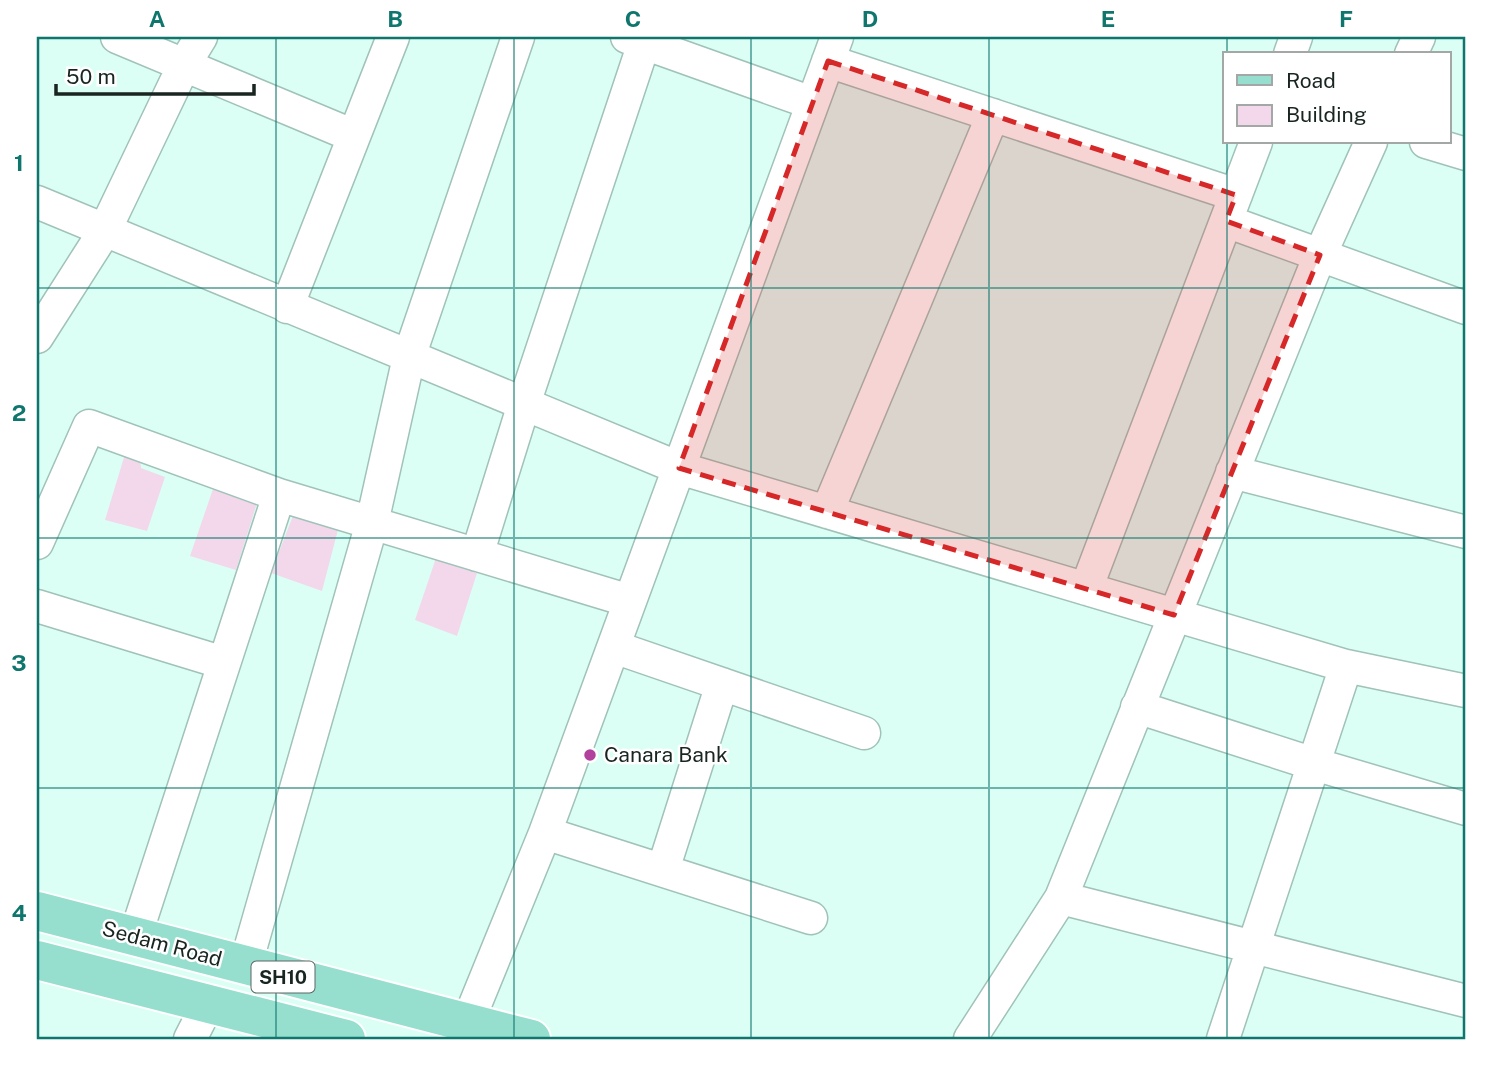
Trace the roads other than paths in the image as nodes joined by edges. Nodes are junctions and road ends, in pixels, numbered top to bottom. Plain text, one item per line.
1 (117, 37) edge
2 (201, 37) edge
3 (393, 37) edge
4 (518, 37) edge
5 (636, 40) edge
6 (832, 49) edge
7 (184, 65) junction
8 (812, 103) junction
9 (993, 115) junction
10 (354, 136) junction
11 (1255, 144) edge
12 (1370, 144) edge
13 (1433, 144) edge
14 (1466, 154) edge
15 (37, 202) edge
16 (1231, 208) junction
17 (104, 232) junction
18 (1320, 255) junction
19 (287, 307) junction
20 (1466, 308) edge
21 (37, 337) edge
22 (409, 357) junction
23 (524, 404) junction
24 (679, 468) junction
25 (1232, 472) junction
26 (279, 495) junction
27 (828, 512) junction
28 (372, 523) junction
29 (1466, 532) edge
30 (37, 542) edge
31 (477, 555) junction
32 (1086, 589) junction
33 (631, 601) junction
34 (37, 606) edge
35 (1174, 615) junction
36 (614, 647) junction
37 (224, 663) junction
38 (1346, 666) junction
39 (722, 684) junction
40 (1466, 691) edge
41 (1137, 707) junction
42 (864, 733) dead end
43 (1314, 764) junction
44 (1466, 809) edge
45 (545, 833) junction
46 (663, 870) junction
47 (1061, 898) junction
48 (37, 912) edge
49 (811, 918) dead end
50 (135, 937) junction
51 (1254, 948) junction
52 (37, 961) edge
53 (245, 967) junction
54 (1466, 1000) edge
55 (208, 1004) junction
56 (465, 1031) edge
57 (190, 1039) edge
58 (346, 1039) edge
59 (529, 1039) edge
60 (970, 1039) edge
61 (1223, 1039) edge

1 - 7 street
2 - 7 street
3 - 10 street
4 - 22 street
5 - 8 street
5 - 23 street
6 - 8 street
6 - 9 street
7 - 10 street
7 - 17 street
8 - 24 street
9 - 16 street
9 - 27 street
10 - 19 street
11 - 16 street
12 - 18 street
13 - 14 street
15 - 17 street
16 - 18 street
16 - 32 street
17 - 19 street
17 - 21 street
18 - 20 street
18 - 25 street
19 - 22 street
22 - 23 street
22 - 28 street
23 - 24 street
23 - 31 street
24 - 27 street
24 - 33 street
25 - 29 street
25 - 35 street
26 - 28 street
26 - 30 street
26 - 37 street
27 - 32 street
28 - 31 street
28 - 53 street
31 - 33 street
32 - 35 street
33 - 36 street
34 - 37 street
35 - 38 street
35 - 41 street
36 - 39 street
36 - 45 street
37 - 50 street
38 - 40 street
38 - 43 street
39 - 42 street
39 - 46 street
41 - 43 street
41 - 47 street
43 - 44 street
43 - 51 street
45 - 46 street
45 - 56 street
46 - 49 street
47 - 51 street
47 - 60 street
48 - 50 main road, Sedam Road / SH10
50 - 53 main road, Sedam Road / SH10
51 - 54 street
51 - 61 street
52 - 55 main road, SH10
53 - 56 main road, Sedam Road / SH10
55 - 57 street
55 - 58 main road, SH10
56 - 59 main road, Sedam Road / SH10

